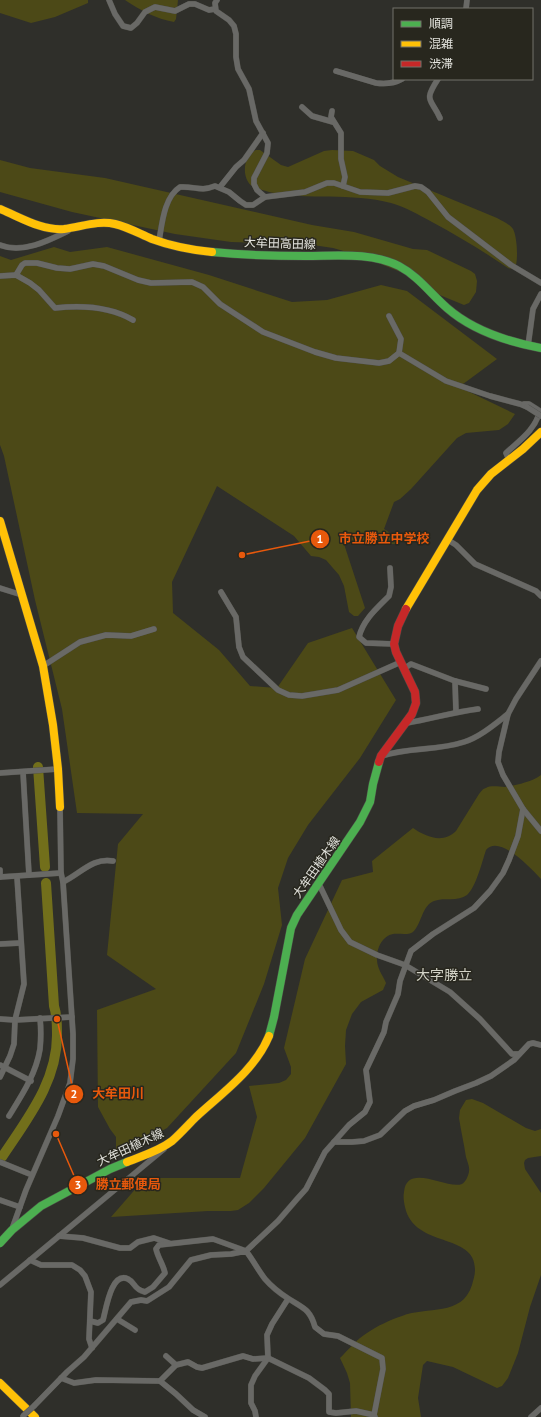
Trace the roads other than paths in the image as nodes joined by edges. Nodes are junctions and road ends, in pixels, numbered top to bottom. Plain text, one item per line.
1 (109, 0) edge
2 (217, 0) edge
3 (215, 9) junction
4 (336, 71) dead end
5 (400, 80) edge
6 (437, 80) edge
7 (302, 107) dead end
8 (332, 111) dead end
9 (440, 118) dead end
10 (333, 122) junction
11 (263, 133) junction
12 (343, 186) junction
13 (220, 187) junction
14 (265, 197) junction
15 (0, 209) edge
16 (76, 227) junction
17 (159, 241) junction
18 (0, 245) edge
19 (16, 275) junction
20 (0, 276) edge
21 (540, 282) edge
22 (541, 293) edge
23 (389, 316) dead end
24 (133, 320) dead end
25 (528, 346) junction
26 (541, 348) edge
27 (399, 353) junction
28 (520, 404) junction
29 (541, 416) edge
30 (541, 432) edge
31 (509, 460) junction
32 (0, 521) edge
33 (448, 540) junction
34 (390, 568) dead end
35 (0, 588) edge
36 (221, 592) dead end
37 (22, 595) junction
38 (541, 596) edge
39 (154, 629) dead end
40 (394, 644) junction
41 (541, 661) edge
42 (403, 665) junction
43 (43, 666) junction
44 (455, 681) junction
45 (486, 689) dead end
46 (478, 709) dead end
47 (456, 712) junction
48 (508, 714) junction
49 (407, 723) junction
50 (381, 756) junction
51 (58, 769) junction
52 (23, 772) junction
53 (0, 773) edge
54 (60, 807) joint
55 (523, 809) junction
56 (541, 831) edge
57 (113, 861) dead end
58 (0, 870) edge
59 (61, 873) junction
60 (29, 875) junction
61 (0, 877) edge
62 (17, 877) junction
63 (63, 882) junction
64 (319, 884) junction
65 (21, 943) junction
66 (0, 944) edge
67 (405, 965) junction
68 (72, 1017) junction
69 (40, 1018) junction
70 (0, 1019) edge
71 (15, 1020) junction
72 (541, 1045) edge
73 (519, 1054) junction
74 (2, 1066) edge
75 (0, 1077) edge
76 (31, 1081) junction
77 (9, 1116) dead end
78 (185, 1128) junction
79 (334, 1142) junction
80 (2, 1163) edge
81 (32, 1175) junction
82 (0, 1200) edge
83 (20, 1207) junction
84 (12, 1230) junction
85 (59, 1236) junction
86 (1, 1240) edge
87 (172, 1244) junction
88 (246, 1251) junction
89 (30, 1260) junction
90 (0, 1285) edge
91 (288, 1299) junction
92 (117, 1320) junction
93 (90, 1321) junction
94 (135, 1330) dead end
95 (92, 1348) junction
96 (166, 1356) dead end
97 (268, 1358) junction
98 (176, 1365) junction
99 (62, 1378) junction
100 (160, 1382) junction
101 (0, 1383) edge
102 (541, 1408) edge
103 (23, 1416) edge
104 (375, 1416) edge
105 (35, 1417) edge
106 (205, 1417) edge
107 (256, 1417) edge
108 (531, 1417) edge

1 - 3 street
2 - 3 street
3 - 11 street
4 - 5 street
6 - 9 street
7 - 10 street
8 - 10 street
10 - 12 street
11 - 13 street
11 - 14 street
12 - 14 street
12 - 21 street
13 - 14 street
13 - 17 street
15 - 16 main road, 大牟田高田線
16 - 17 main road, 大牟田高田線
16 - 18 street
17 - 25 main road, 大牟田高田線
19 - 20 street
19 - 24 street
19 - 27 street
21 - 22 street
22 - 25 street
23 - 27 street
25 - 26 main road, 大牟田高田線
27 - 28 street
28 - 29 street, bridge
28 - 31 street
30 - 31 main road
31 - 33 main road
32 - 37 main road
33 - 38 street
33 - 40 main road
34 - 40 street
35 - 37 street
36 - 42 street
37 - 43 main road
39 - 43 street
40 - 42 main road, 大牟田植木線
41 - 48 street
42 - 44 street
42 - 49 main road, 大牟田植木線
43 - 51 main road
44 - 45 street
44 - 47 street
46 - 47 street
47 - 49 street
48 - 50 street
48 - 55 street
49 - 50 main road, 大牟田植木線
50 - 64 main road, 大牟田植木線
51 - 52 street
51 - 54 main road
52 - 53 street
52 - 60 street
54 - 59 street
55 - 56 street
55 - 67 street
57 - 63 street
58 - 61 street
59 - 60 street
59 - 63 street
60 - 62 street
61 - 62 street
62 - 65 street
63 - 68 street
64 - 67 street
64 - 78 main road, 大牟田植木線
65 - 66 street
65 - 71 street
67 - 73 street
67 - 79 street
68 - 69 street
68 - 81 street
69 - 71 street
69 - 76 street
70 - 71 street
71 - 74 street
72 - 73 street
73 - 79 street
74 - 75 street
74 - 76 street
76 - 77 street
78 - 84 main road, 大牟田植木線
78 - 85 street
79 - 88 street
80 - 81 street
81 - 83 street
82 - 83 street
83 - 84 street
84 - 86 main road, 大牟田植木線
85 - 87 street
85 - 89 street
87 - 88 street
87 - 93 street
88 - 91 street
88 - 92 street
89 - 90 street
89 - 93 street
91 - 97 street
91 - 104 street
92 - 94 street
92 - 95 street
93 - 95 street
95 - 99 street
96 - 98 street
97 - 98 street
97 - 104 street
97 - 107 street
98 - 100 street
99 - 100 street
99 - 103 street, bridge
100 - 106 street
101 - 105 main road
102 - 108 street

